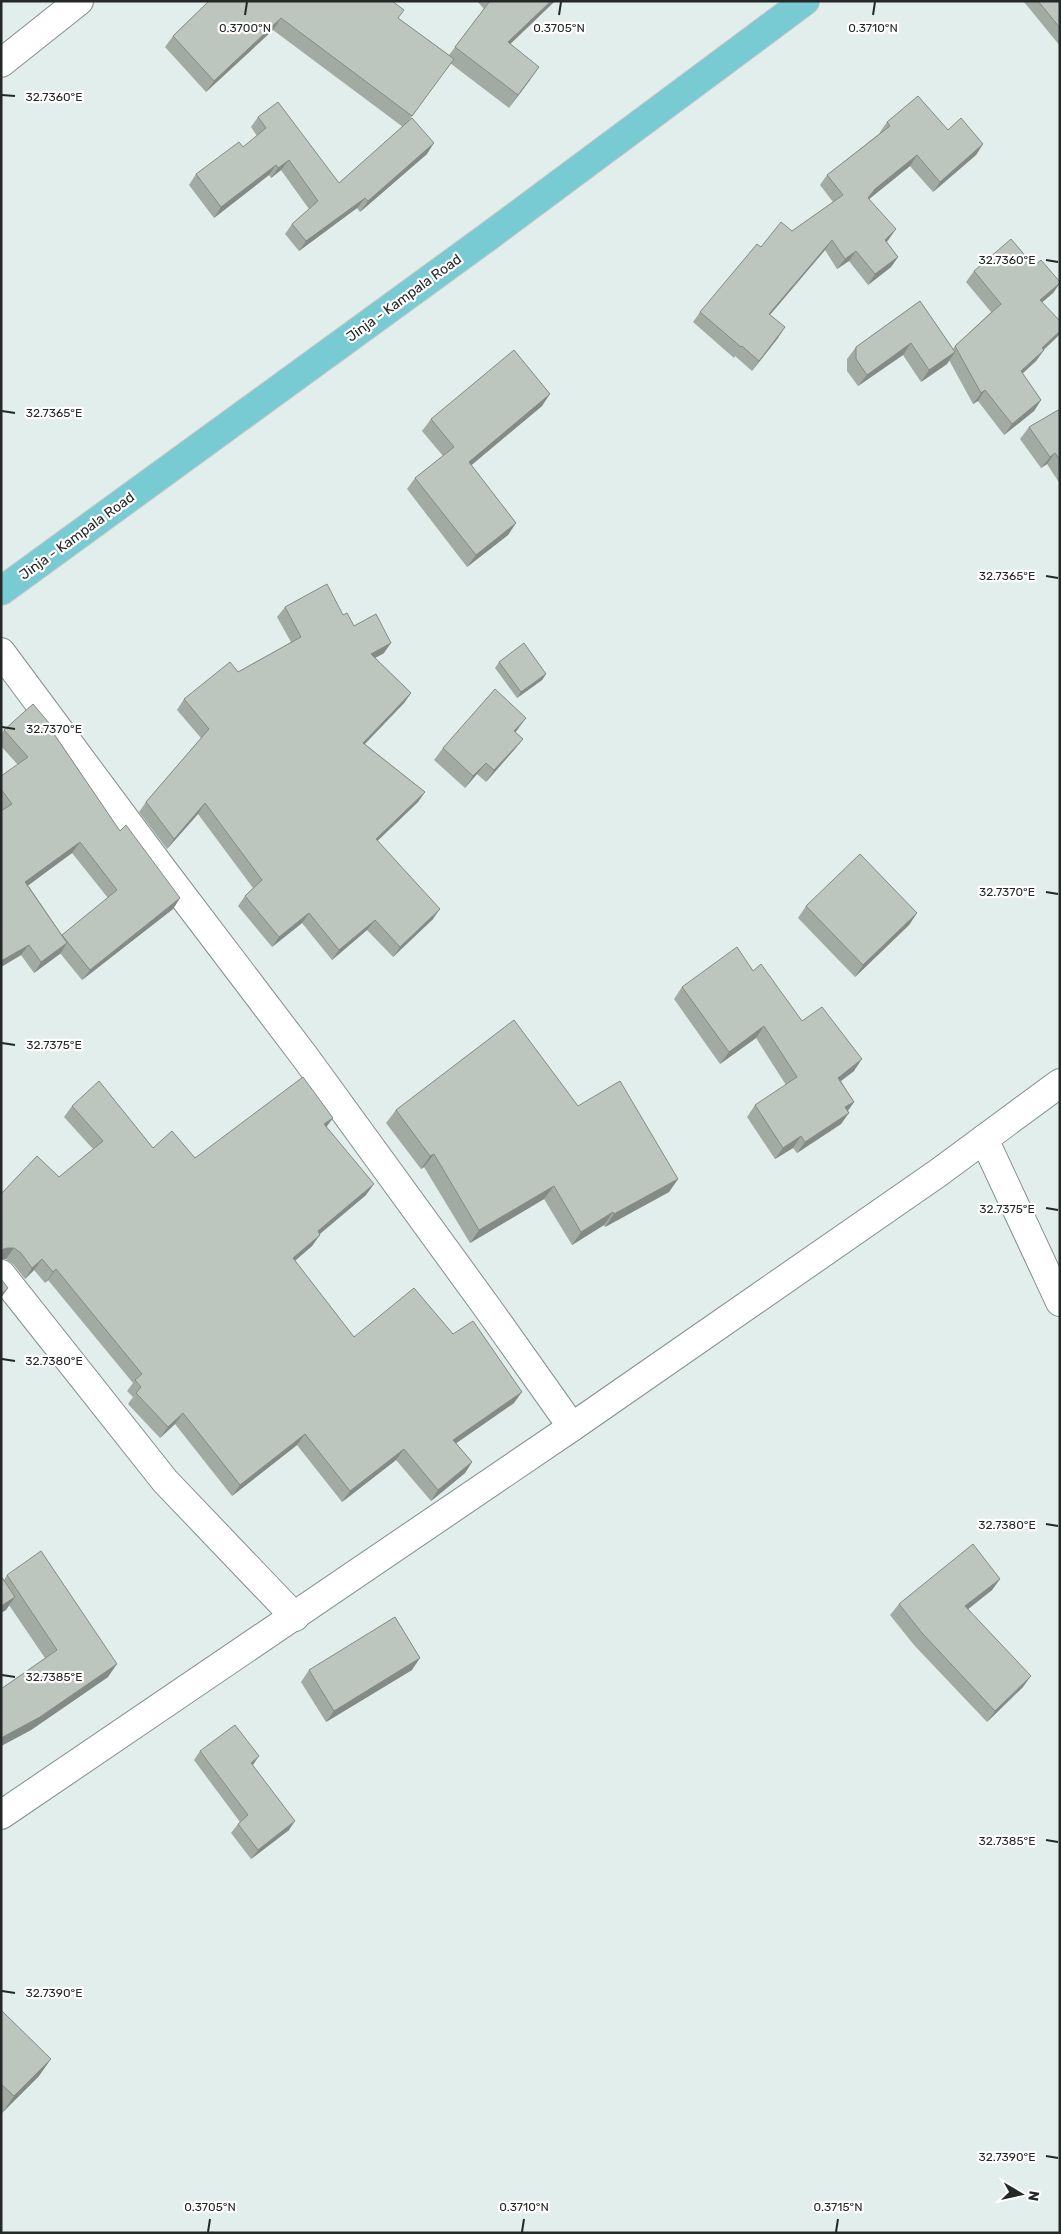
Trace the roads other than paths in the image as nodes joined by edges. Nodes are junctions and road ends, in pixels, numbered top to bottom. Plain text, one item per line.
1 (78, 1) edge
2 (806, 1) edge
3 (1, 63) edge
4 (1, 591) edge
5 (1, 652) edge
6 (1060, 1083) edge
7 (984, 1139) junction
8 (1, 1274) edge
9 (1060, 1302) edge
10 (572, 1427) junction
11 (295, 1617) junction
12 (1, 1815) edge

1 - 3 street
2 - 4 highway, Jinja - Kampala Road
5 - 10 street
6 - 7 street
7 - 9 street
7 - 10 street
8 - 11 street
10 - 11 street
11 - 12 street

